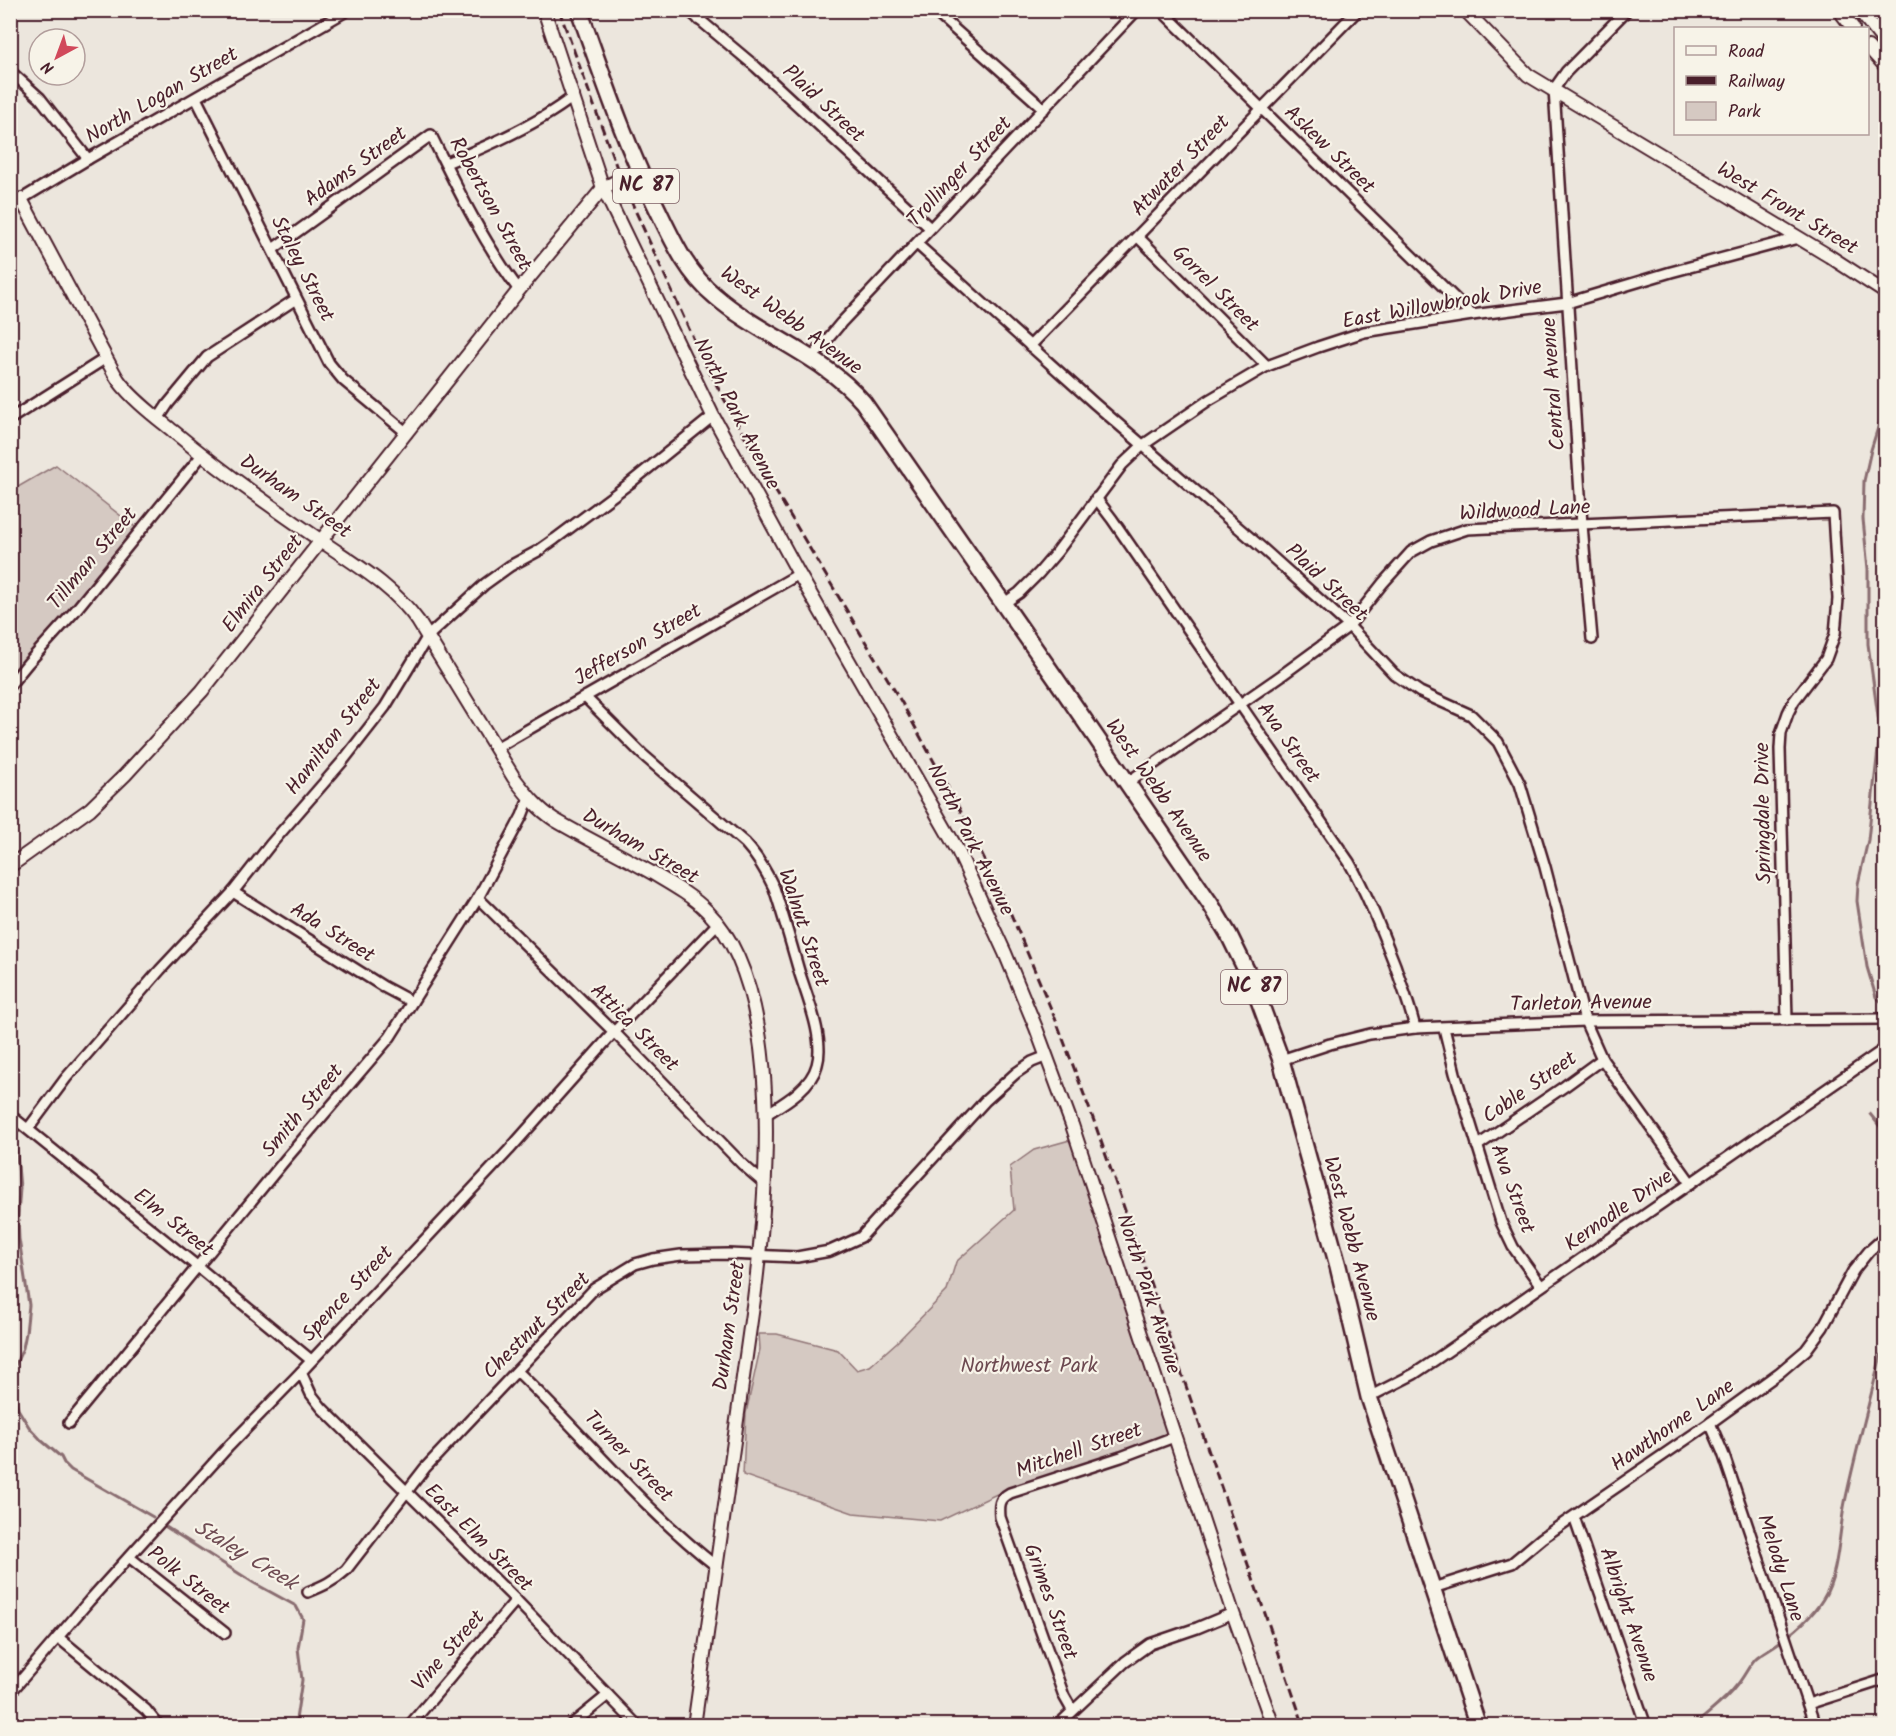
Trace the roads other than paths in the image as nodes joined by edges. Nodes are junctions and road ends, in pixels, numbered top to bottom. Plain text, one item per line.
1 (348, 10) edge
2 (544, 10) edge
3 (579, 10) edge
4 (688, 10) edge
5 (708, 10) edge
6 (933, 10) edge
7 (1137, 10) edge
8 (1161, 10) edge
9 (1358, 10) edge
10 (1465, 10) edge
11 (1627, 10) edge
12 (1839, 10) edge
13 (1859, 10) edge
14 (329, 15) edge
15 (699, 20) junction
16 (1852, 27) edge
17 (1886, 44) edge
18 (1869, 48) edge
19 (1886, 67) edge
20 (10, 71) edge
21 (1554, 90) junction
22 (574, 96) junction
23 (196, 98) junction
24 (1044, 108) junction
25 (1262, 109) junction
26 (431, 135) joint
27 (88, 159) junction
28 (446, 163) junction
29 (639, 170) junction
30 (603, 188) junction
31 (16, 202) edge
32 (930, 228) junction
33 (1138, 237) junction
34 (1798, 238) junction
35 (917, 244) junction
36 (273, 249) junction
37 (519, 290) junction
38 (1886, 293) edge
39 (296, 299) junction
40 (1567, 303) junction
41 (1472, 315) junction
42 (1030, 346) junction
43 (106, 358) junction
44 (811, 359) junction
45 (1267, 366) junction
46 (713, 416) junction
47 (10, 419) edge
48 (158, 419) junction
49 (407, 433) junction
50 (1143, 446) junction
51 (202, 455) junction
52 (1096, 498) junction
53 (1833, 513) joint
54 (1582, 525) junction
55 (321, 541) junction
56 (799, 574) junction
57 (1003, 604) junction
58 (1349, 626) junction
59 (428, 636) junction
60 (1592, 639) dead end
61 (10, 685) edge
62 (585, 697) junction
63 (1239, 705) junction
64 (496, 748) junction
65 (1128, 782) junction
66 (529, 798) junction
67 (10, 866) edge
68 (233, 892) junction
69 (478, 898) junction
70 (717, 924) junction
71 (412, 1002) junction
72 (1886, 1019) edge
73 (1786, 1020) junction
74 (1585, 1021) junction
75 (1415, 1028) junction
76 (1444, 1028) junction
77 (614, 1032) junction
78 (1886, 1048) edge
79 (1047, 1056) junction
80 (1602, 1059) junction
81 (1281, 1060) junction
82 (10, 1115) edge
83 (765, 1115) junction
84 (28, 1129) junction
85 (1477, 1146) junction
86 (764, 1183) junction
87 (1690, 1183) junction
88 (1886, 1236) edge
89 (760, 1255) junction
90 (198, 1267) junction
91 (1541, 1286) junction
92 (311, 1360) junction
93 (301, 1371) junction
94 (517, 1371) junction
95 (1368, 1397) junction
96 (1710, 1423) junction
97 (69, 1424) dead end
98 (1174, 1437) junction
99 (405, 1491) junction
100 (1000, 1504) joint
101 (1574, 1517) junction
102 (129, 1557) junction
103 (716, 1566) junction
104 (1432, 1588) junction
105 (308, 1592) dead end
106 (516, 1600) junction
107 (1233, 1613) junction
108 (225, 1633) dead end
109 (59, 1638) junction
110 (1886, 1679) edge
111 (10, 1693) edge
112 (608, 1695) junction
113 (1808, 1704) junction
114 (1072, 1710) junction
115 (159, 1725) edge
116 (409, 1725) edge
117 (570, 1725) edge
118 (638, 1725) edge
119 (694, 1725) edge
120 (1057, 1725) edge
121 (1273, 1725) edge
122 (1478, 1725) edge
123 (1646, 1725) edge
124 (1815, 1725) edge

1 - 14 street, North Logan Street
2 - 22 street, North Park Avenue
3 - 29 highway, West Webb Avenue / NC 87
4 - 15 street, Plaid Street
5 - 15 street
6 - 24 street
7 - 24 street, Trollinger Street
8 - 25 street, Askew Street
9 - 25 street, Atwater Street
10 - 21 street, West Front Street
11 - 21 street
12 - 16 street
13 - 17 street
14 - 23 street, North Logan Street
15 - 32 street, Plaid Street
18 - 19 street
20 - 27 street
21 - 34 street, West Front Street
21 - 40 street, Central Avenue
22 - 28 street
22 - 30 street, North Park Avenue
23 - 27 street, North Logan Street
23 - 36 street, Staley Street
24 - 32 street, Trollinger Street
25 - 33 street, Atwater Street
25 - 41 street, Askew Street
26 - 28 street, Robertson Street
26 - 36 street, Adams Street
27 - 31 street, North Logan Street
28 - 37 street, Robertson Street
29 - 30 street, Elmira Street
29 - 44 highway, West Webb Avenue / NC 87
30 - 37 street, Elmira Street
30 - 46 street, North Park Avenue
31 - 43 street, Durham Street
32 - 35 street, Trollinger Street
33 - 42 street, Atwater Street
33 - 45 street, Gorrel Street
34 - 38 street, West Front Street
34 - 40 street, East Willowbrook Drive
35 - 42 street, Plaid Street
35 - 44 street, Trollinger Street
36 - 39 street, Staley Street
37 - 49 street, Elmira Street
39 - 48 street
39 - 49 street, Staley Street
40 - 41 street, East Willowbrook Drive
40 - 54 street, Central Avenue
41 - 45 street, East Willowbrook Drive
42 - 50 street, Plaid Street
43 - 47 street
43 - 48 street, Durham Street
44 - 57 highway, West Webb Avenue / NC 87
45 - 50 street, East Willowbrook Drive
46 - 56 street, North Park Avenue
46 - 59 street, Hamilton Street
48 - 51 street, Durham Street
49 - 55 street, Elmira Street
50 - 52 street, East Willowbrook Drive
50 - 58 street, Plaid Street
51 - 55 street, Durham Street
51 - 61 street, Tillman Street
52 - 57 street, East Willowbrook Drive
52 - 63 street, Ava Street
53 - 54 street, Wildwood Lane
53 - 73 street, Springdale Drive
54 - 58 street, Wildwood Lane
54 - 60 street, Central Avenue
55 - 59 street, Durham Street
55 - 67 street, Elmira Street
56 - 62 street, Jefferson Street
56 - 79 street, North Park Avenue
57 - 65 highway, West Webb Avenue / NC 87
58 - 63 street, Wildwood Lane
58 - 74 street, Plaid Street
59 - 64 street, Durham Street
59 - 68 street, Hamilton Street
62 - 64 street, Jefferson Street
62 - 83 street, Walnut Street
63 - 65 street, Wildwood Lane
63 - 75 street, Ava Street
64 - 66 street, Durham Street
65 - 81 highway, West Webb Avenue / NC 87
66 - 69 street, Smith Street
66 - 70 street, Durham Street
68 - 71 street, Ada Street
68 - 84 street, Hamilton Street
69 - 71 street, Smith Street
69 - 77 street, Attica Street
70 - 77 street, Spence Street
70 - 83 street, Durham Street
71 - 90 street, Smith Street
72 - 73 street, Tarleton Avenue
73 - 74 street, Tarleton Avenue
74 - 76 street, Tarleton Avenue
74 - 80 street, Plaid Street
75 - 76 street, Tarleton Avenue
75 - 81 street, Tarleton Avenue
76 - 85 street, Ava Street
77 - 86 street, Attica Street
77 - 92 street, Spence Street
78 - 87 street, Kernodle Drive
79 - 89 street, Chestnut Street
79 - 98 street, North Park Avenue
80 - 85 street, Coble Street
80 - 87 street, Plaid Street
81 - 95 highway, West Webb Avenue / NC 87
82 - 84 street, Elm Street
83 - 86 street, Durham Street
84 - 90 street, Elm Street
85 - 91 street, Ava Street
86 - 89 street, Durham Street
87 - 91 street, Kernodle Drive
88 - 96 street, Hawthorne Lane
89 - 94 street, Chestnut Street
89 - 103 street, Durham Street
90 - 92 street, Elm Street
90 - 97 street, Smith Street
91 - 95 street, Kernodle Drive
92 - 93 street, Spence Street
93 - 99 street, East Elm Street
93 - 102 street, Spence Street
94 - 99 street, Chestnut Street
94 - 103 street, Turner Street
95 - 104 highway, West Webb Avenue / NC 87
96 - 101 street, Hawthorne Lane
96 - 113 street, Melody Lane
98 - 100 street, Mitchell Street
98 - 107 street, North Park Avenue
99 - 105 street, Chestnut Street
99 - 106 street, East Elm Street
100 - 114 street, Grimes Street
101 - 104 street, Hawthorne Lane
101 - 123 street, Albright Avenue
102 - 108 street, Polk Street
102 - 109 street, Spence Street
103 - 119 street, Durham Street
104 - 122 highway, West Webb Avenue / NC 87
106 - 112 street, East Elm Street
106 - 116 street, Vine Street
107 - 114 street
107 - 121 street, North Park Avenue
109 - 111 street, Spence Street
109 - 115 street
110 - 113 street
112 - 117 street
112 - 118 street, East Elm Street
113 - 124 street, Melody Lane
114 - 120 street

